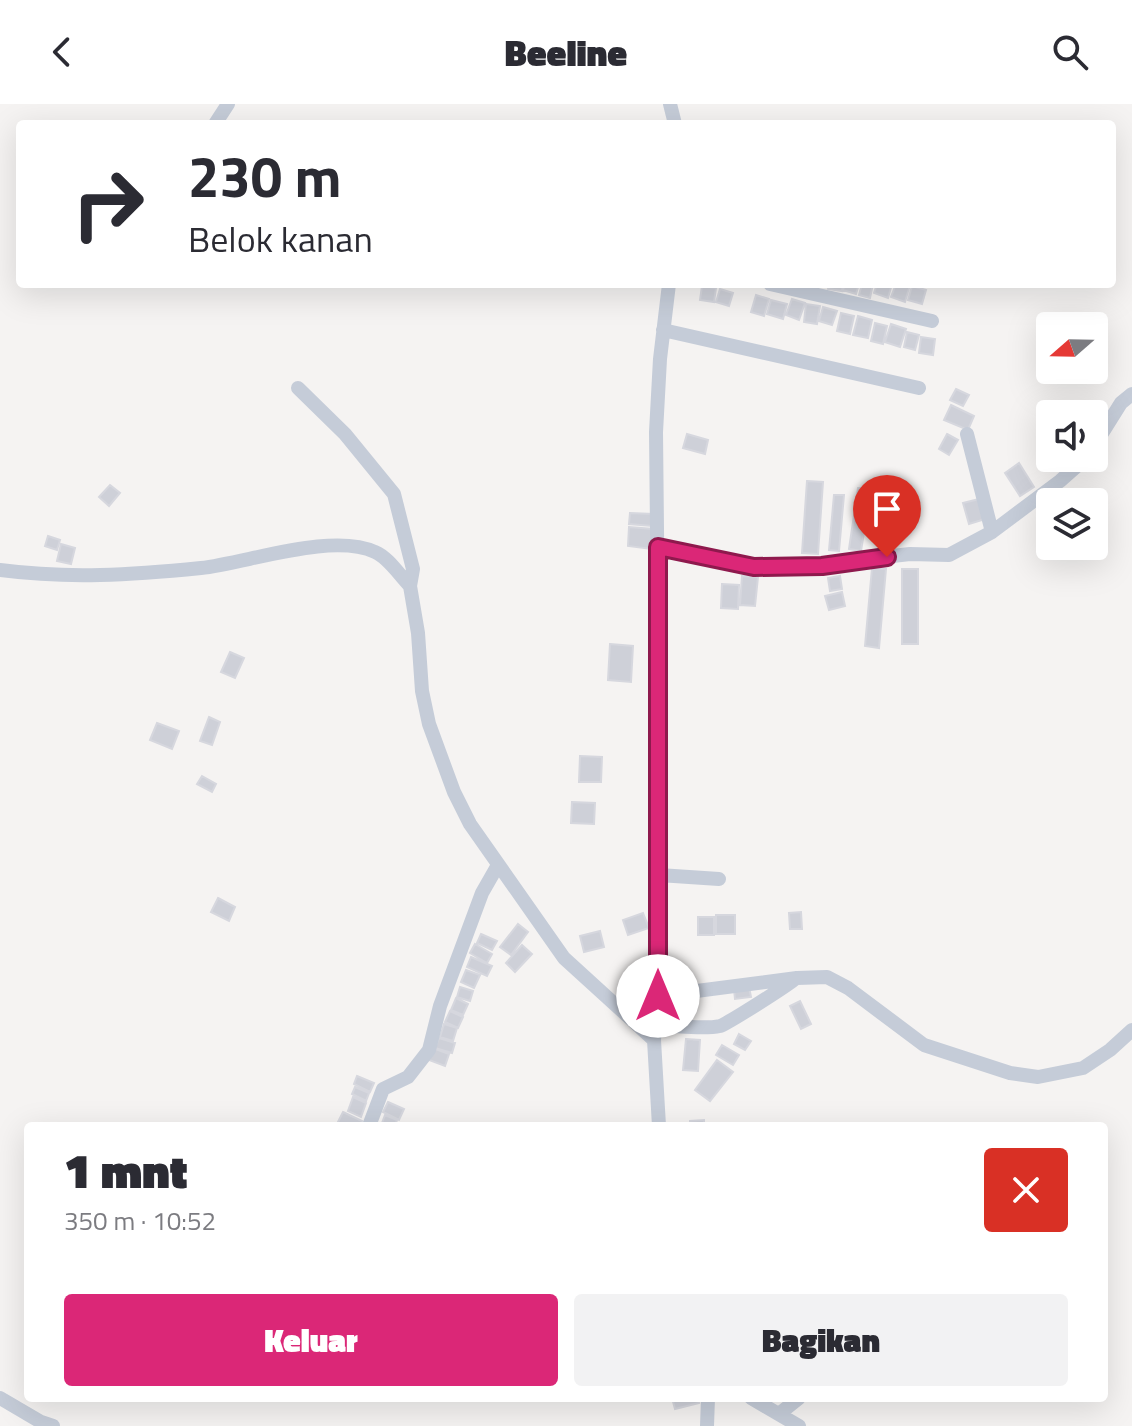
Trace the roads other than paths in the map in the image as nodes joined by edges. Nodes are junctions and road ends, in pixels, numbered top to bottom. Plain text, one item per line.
1 (668, 288) edge
2 (788, 288) edge
3 (932, 321) dead end
4 (663, 330) junction
5 (298, 388) dead end
6 (919, 388) dead end
7 (1132, 394) edge
8 (1108, 424) edge
9 (967, 434) dead end
10 (1070, 472) edge
11 (992, 532) junction
12 (658, 547) junction
13 (0, 570) edge
14 (410, 586) junction
15 (498, 865) junction
16 (659, 875) junction
17 (719, 879) dead end
18 (797, 978) junction
19 (658, 996) junction
20 (1132, 1030) edge
21 (655, 1032) junction
22 (371, 1122) edge
23 (659, 1122) edge
24 (0, 1398) edge
25 (708, 1402) edge
26 (758, 1402) edge
27 (794, 1402) edge
28 (779, 1414) junction
29 (53, 1426) edge
30 (707, 1426) edge
31 (799, 1426) edge

1 - 4 street
2 - 3 street
4 - 6 street
4 - 12 street
5 - 14 street
7 - 8 street
9 - 11 street
10 - 11 street
11 - 12 street
12 - 16 street
13 - 14 street
14 - 15 street
15 - 21 street
15 - 22 street
16 - 17 street
16 - 19 street
18 - 19 street
18 - 20 street
18 - 21 street
19 - 21 street
21 - 23 street
24 - 29 street
25 - 30 street
26 - 28 street
27 - 28 street
28 - 31 street

